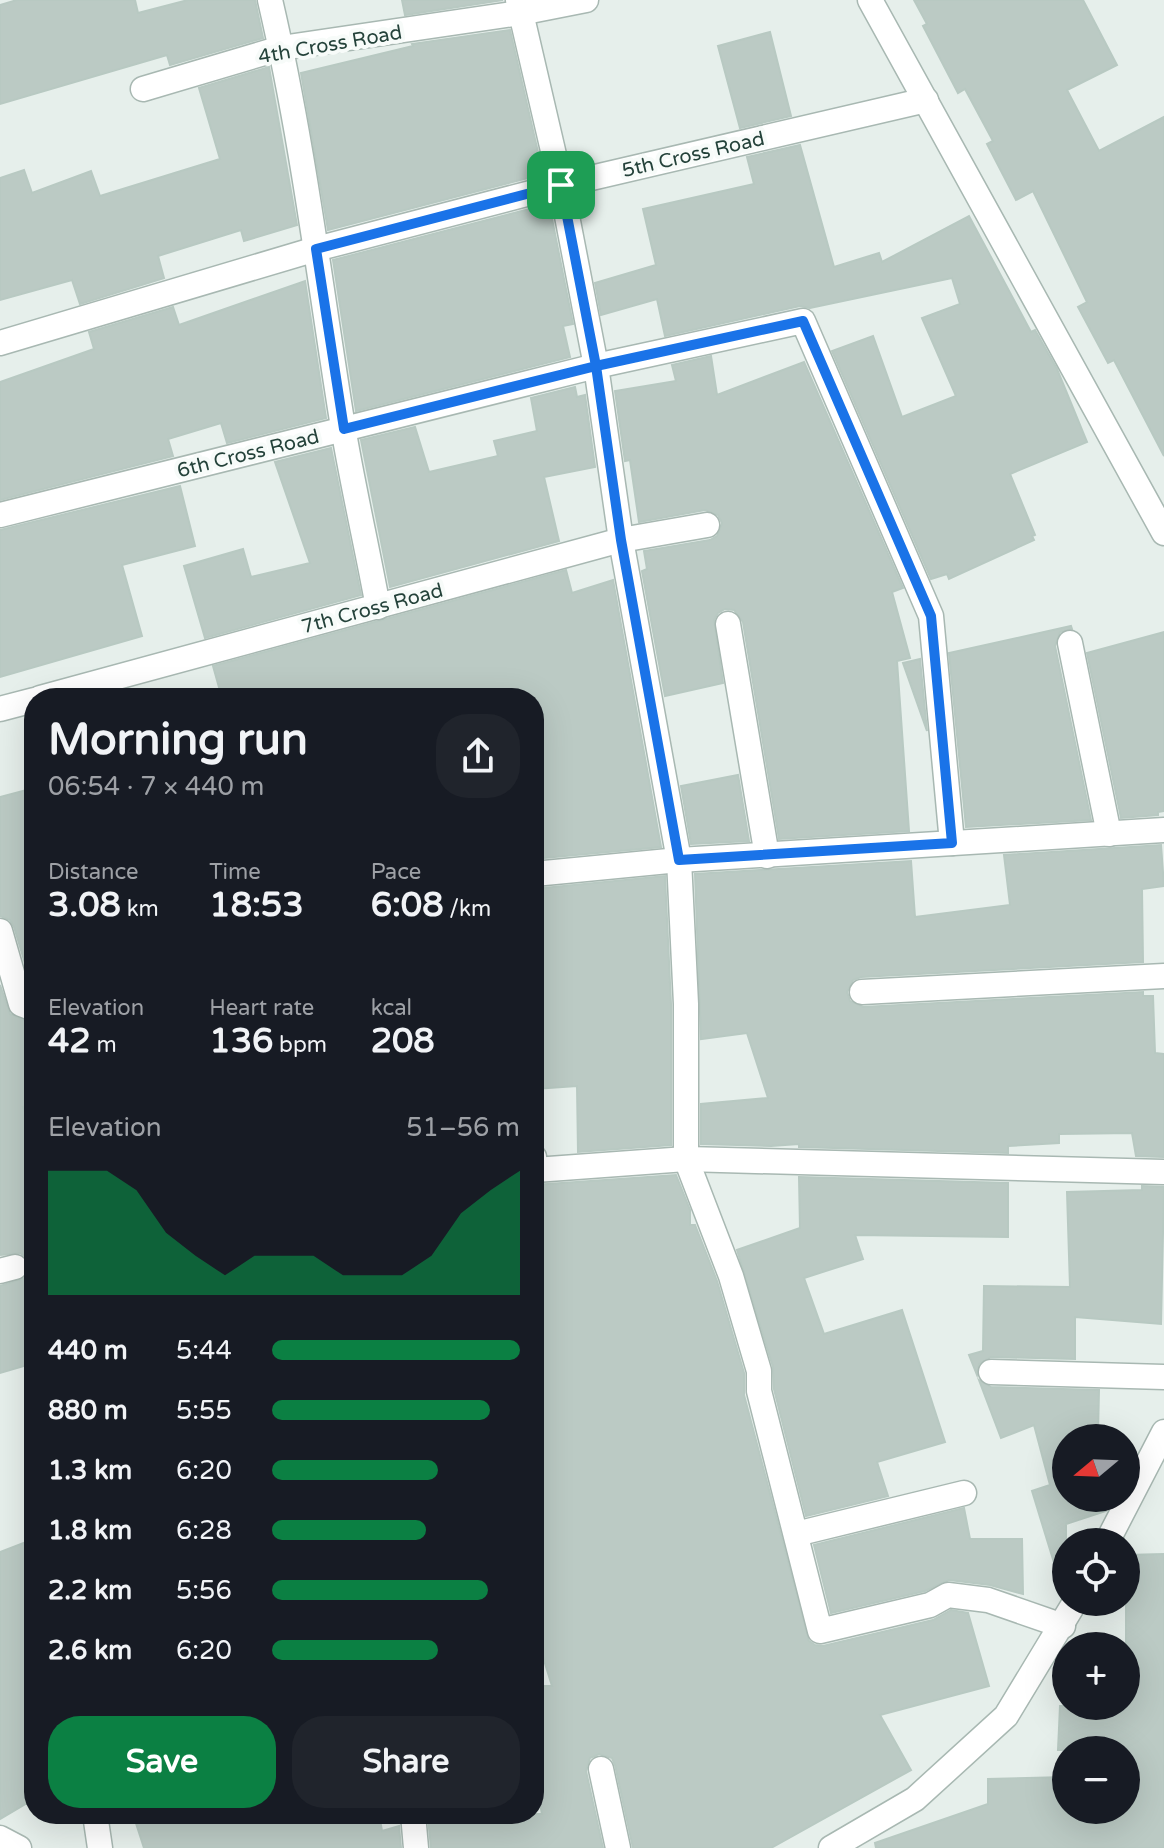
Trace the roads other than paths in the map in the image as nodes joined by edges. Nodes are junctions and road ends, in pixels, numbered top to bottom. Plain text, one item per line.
1 (270, 0) edge
2 (586, 0) edge
3 (870, 0) edge
4 (519, 7) edge
5 (281, 48) junction
6 (143, 89) dead end
7 (926, 100) junction
8 (561, 185) junction
9 (316, 249) junction
10 (0, 343) edge
11 (596, 366) junction
12 (344, 429) junction
13 (0, 515) edge
14 (707, 525) dead end
15 (1164, 533) edge
16 (621, 540) junction
17 (378, 607) junction
18 (728, 624) dead end
19 (1070, 643) dead end
20 (94, 688) edge
21 (24, 703) edge
22 (0, 709) edge
23 (1164, 830) edge
24 (1109, 834) junction
25 (952, 843) junction
26 (767, 856) junction
27 (679, 860) junction
28 (544, 873) edge
29 (0, 931) edge
30 (1164, 976) edge
31 (862, 992) dead end
32 (24, 1005) edge
33 (686, 1159) junction
34 (544, 1169) edge
35 (1164, 1172) edge
36 (991, 1372) dead end
37 (1164, 1377) edge
38 (1164, 1432) edge
39 (964, 1493) dead end
40 (1114, 1528) edge
41 (796, 1534) junction
42 (1068, 1616) edge
43 (1063, 1626) junction
44 (601, 1769) dead end
45 (96, 1824) edge
46 (414, 1824) edge
47 (0, 1838) edge
48 (19, 1848) edge
49 (100, 1848) edge
50 (416, 1848) edge
51 (618, 1848) edge
52 (831, 1848) edge

1 - 5 street
2 - 4 street, 4th Cross Road
3 - 7 street
4 - 5 street, 4th Cross Road
4 - 8 street
5 - 6 street, 4th Cross Road
5 - 9 street
7 - 8 street, 5th Cross Road
7 - 15 street
8 - 9 street, 5th Cross Road
8 - 11 street
9 - 10 street, 5th Cross Road
9 - 12 street
11 - 12 street, 6th Cross Road
11 - 16 street
11 - 25 street, 6th Cross Road
12 - 13 street, 6th Cross Road
12 - 17 street
14 - 16 street, 7th Cross Road
16 - 17 street, 7th Cross Road
16 - 27 street
17 - 20 street, 7th Cross Road
18 - 26 street
19 - 24 street
21 - 22 street, 7th Cross Road
23 - 24 street
24 - 25 street
25 - 26 street
26 - 27 street
27 - 28 street
27 - 33 street
29 - 32 street
30 - 31 street
33 - 34 street
33 - 35 street
33 - 41 street
36 - 37 street
38 - 40 street
39 - 41 street
41 - 43 street
42 - 43 street
43 - 52 street
44 - 51 street
45 - 49 street
46 - 50 street
47 - 48 street

